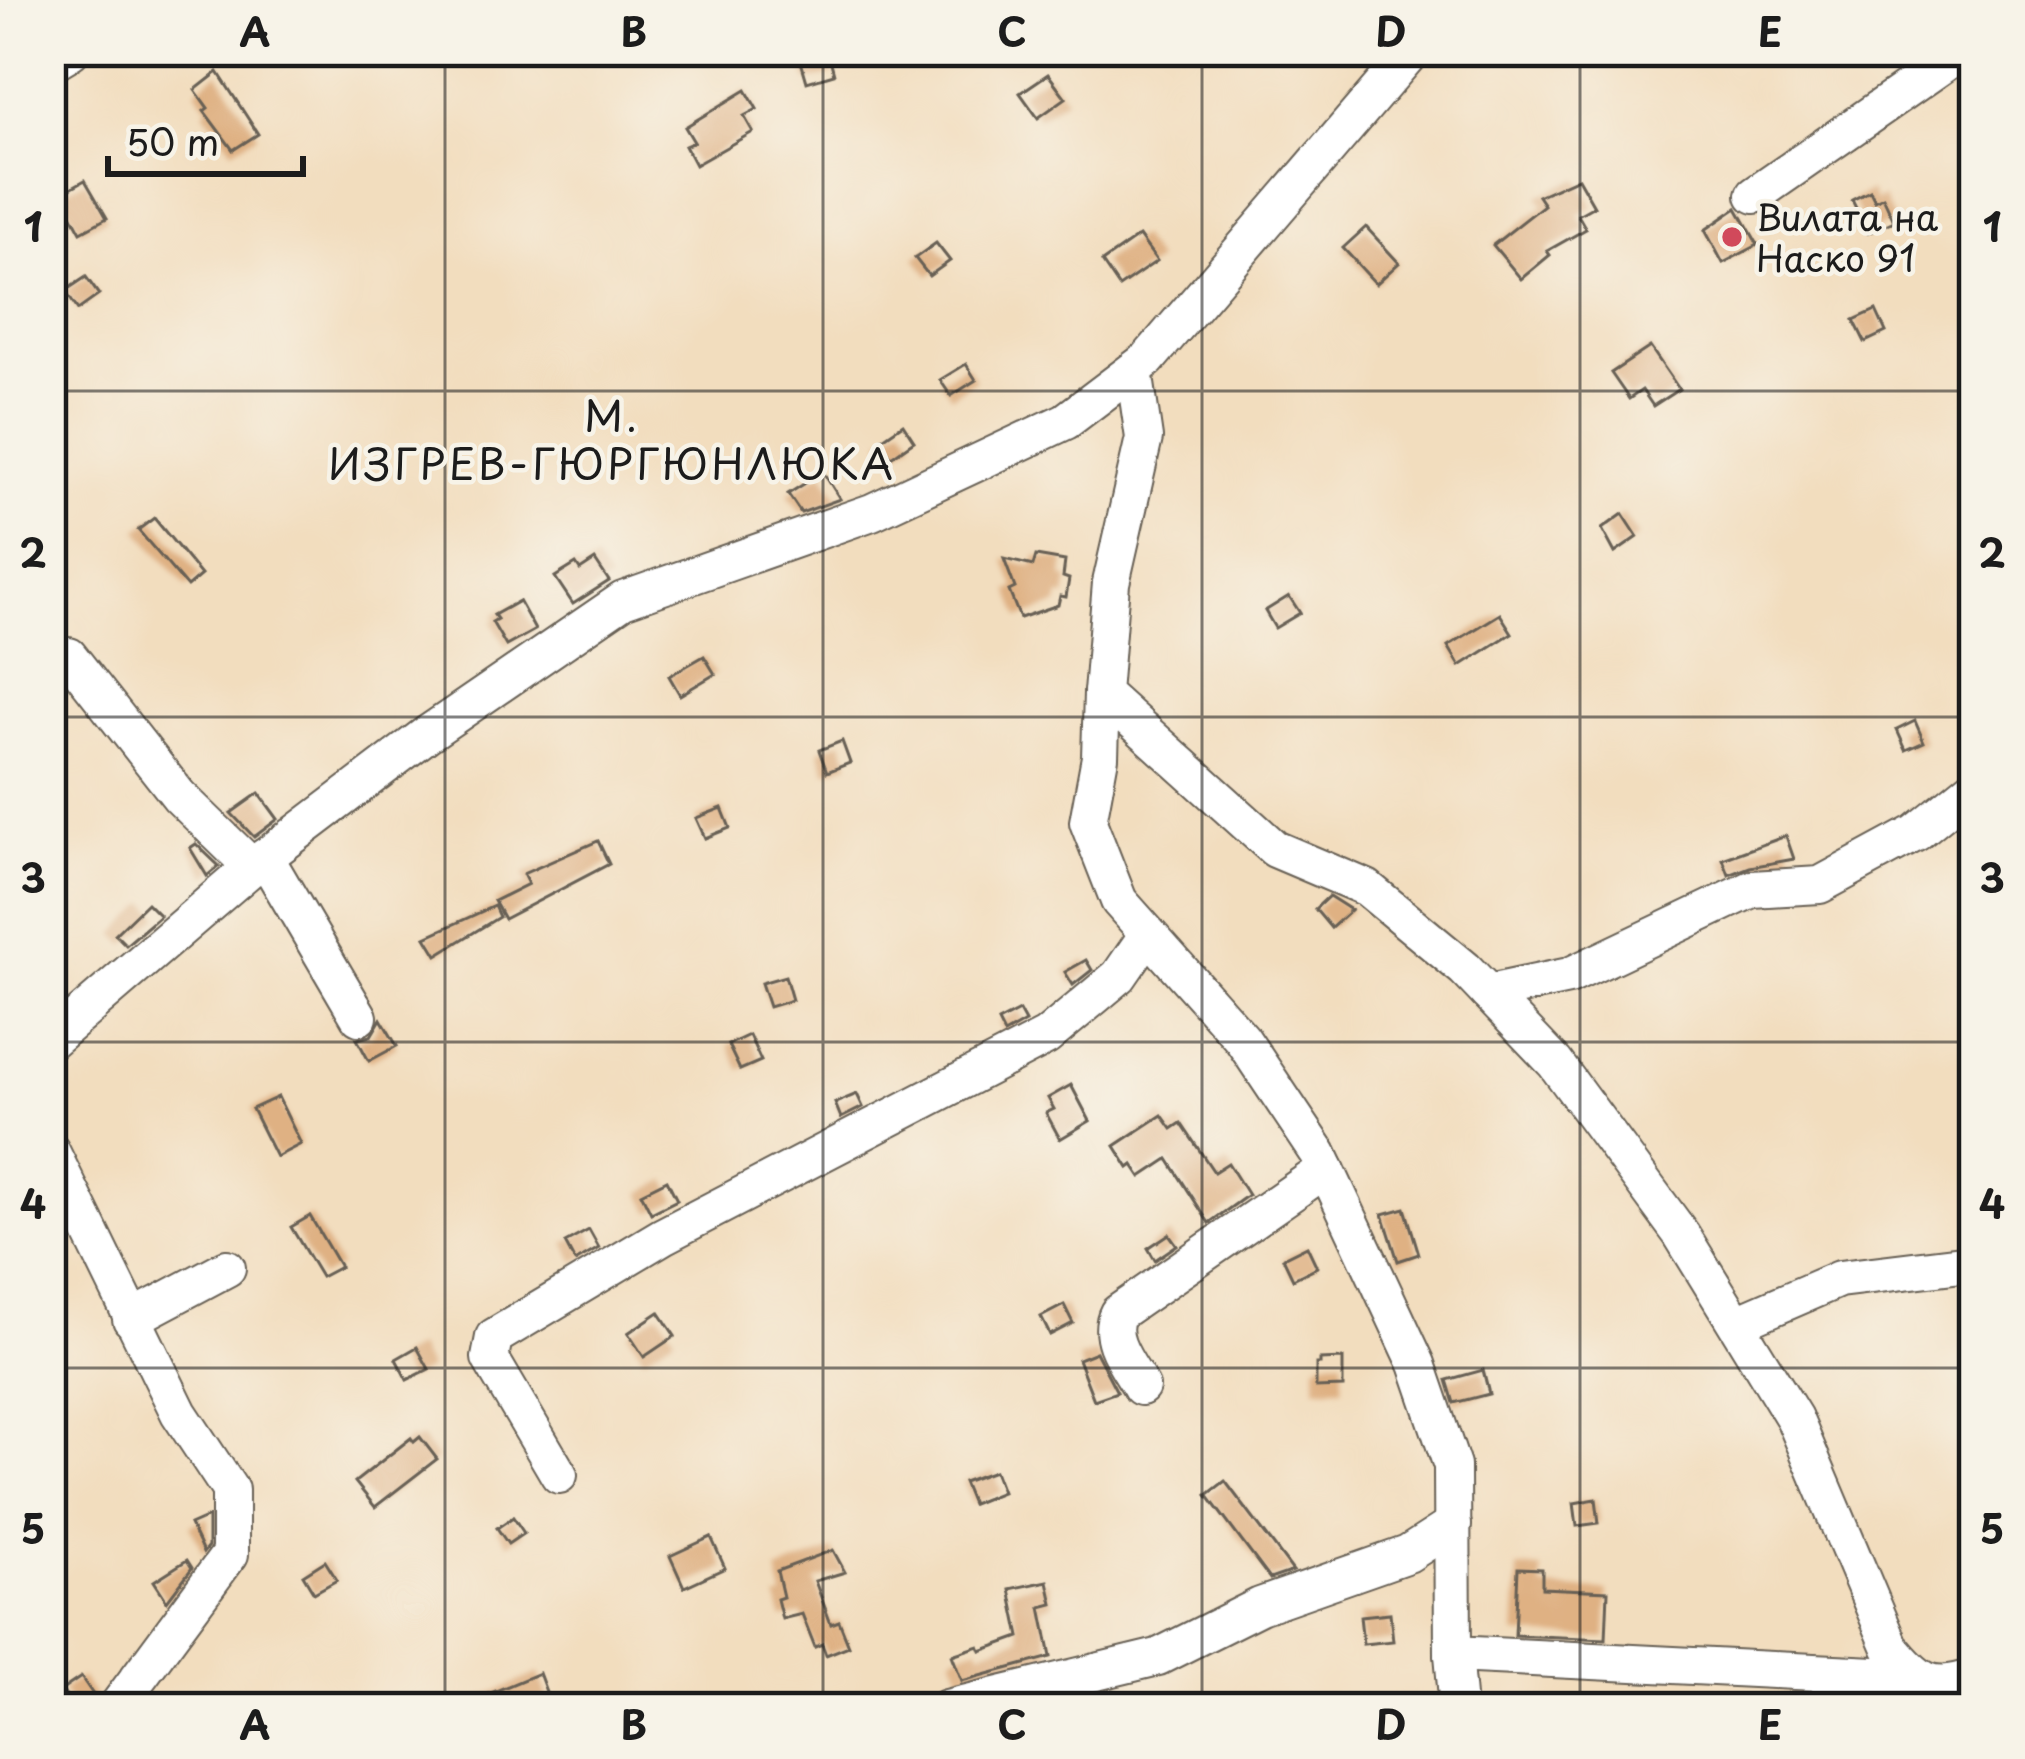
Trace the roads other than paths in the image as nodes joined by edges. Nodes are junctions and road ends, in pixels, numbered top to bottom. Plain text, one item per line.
1 (71, 51) edge
2 (1412, 51) edge
3 (51, 63) edge
4 (1960, 65) edge
5 (1755, 195) dead end
6 (1134, 370) junction
7 (69, 656) dead end
8 (1102, 693) junction
9 (1974, 786) edge
10 (258, 862) junction
11 (1148, 934) junction
12 (1489, 993) junction
13 (359, 1017) dead end
14 (51, 1040) edge
15 (51, 1151) edge
16 (1326, 1169) junction
17 (1974, 1267) edge
18 (227, 1268) dead end
19 (131, 1319) junction
20 (1737, 1323) junction
21 (1141, 1387) dead end
22 (559, 1475) dead end
23 (1453, 1525) junction
24 (1454, 1654) junction
25 (1915, 1677) junction
26 (1974, 1677) edge
27 (116, 1708) edge
28 (947, 1708) edge
29 (1458, 1708) edge
30 (1942, 1708) edge

1 - 3 street
2 - 6 street
4 - 5 street
6 - 8 street
6 - 10 street
7 - 10 street
8 - 11 street
8 - 12 street
9 - 12 street
10 - 13 street
10 - 14 street
11 - 16 street
11 - 22 street
12 - 20 street
15 - 19 street
16 - 21 street
16 - 23 street
17 - 20 street
18 - 19 street
19 - 27 street
20 - 25 street
23 - 24 street
23 - 28 street
24 - 25 street
24 - 29 street
25 - 26 street
25 - 30 street

